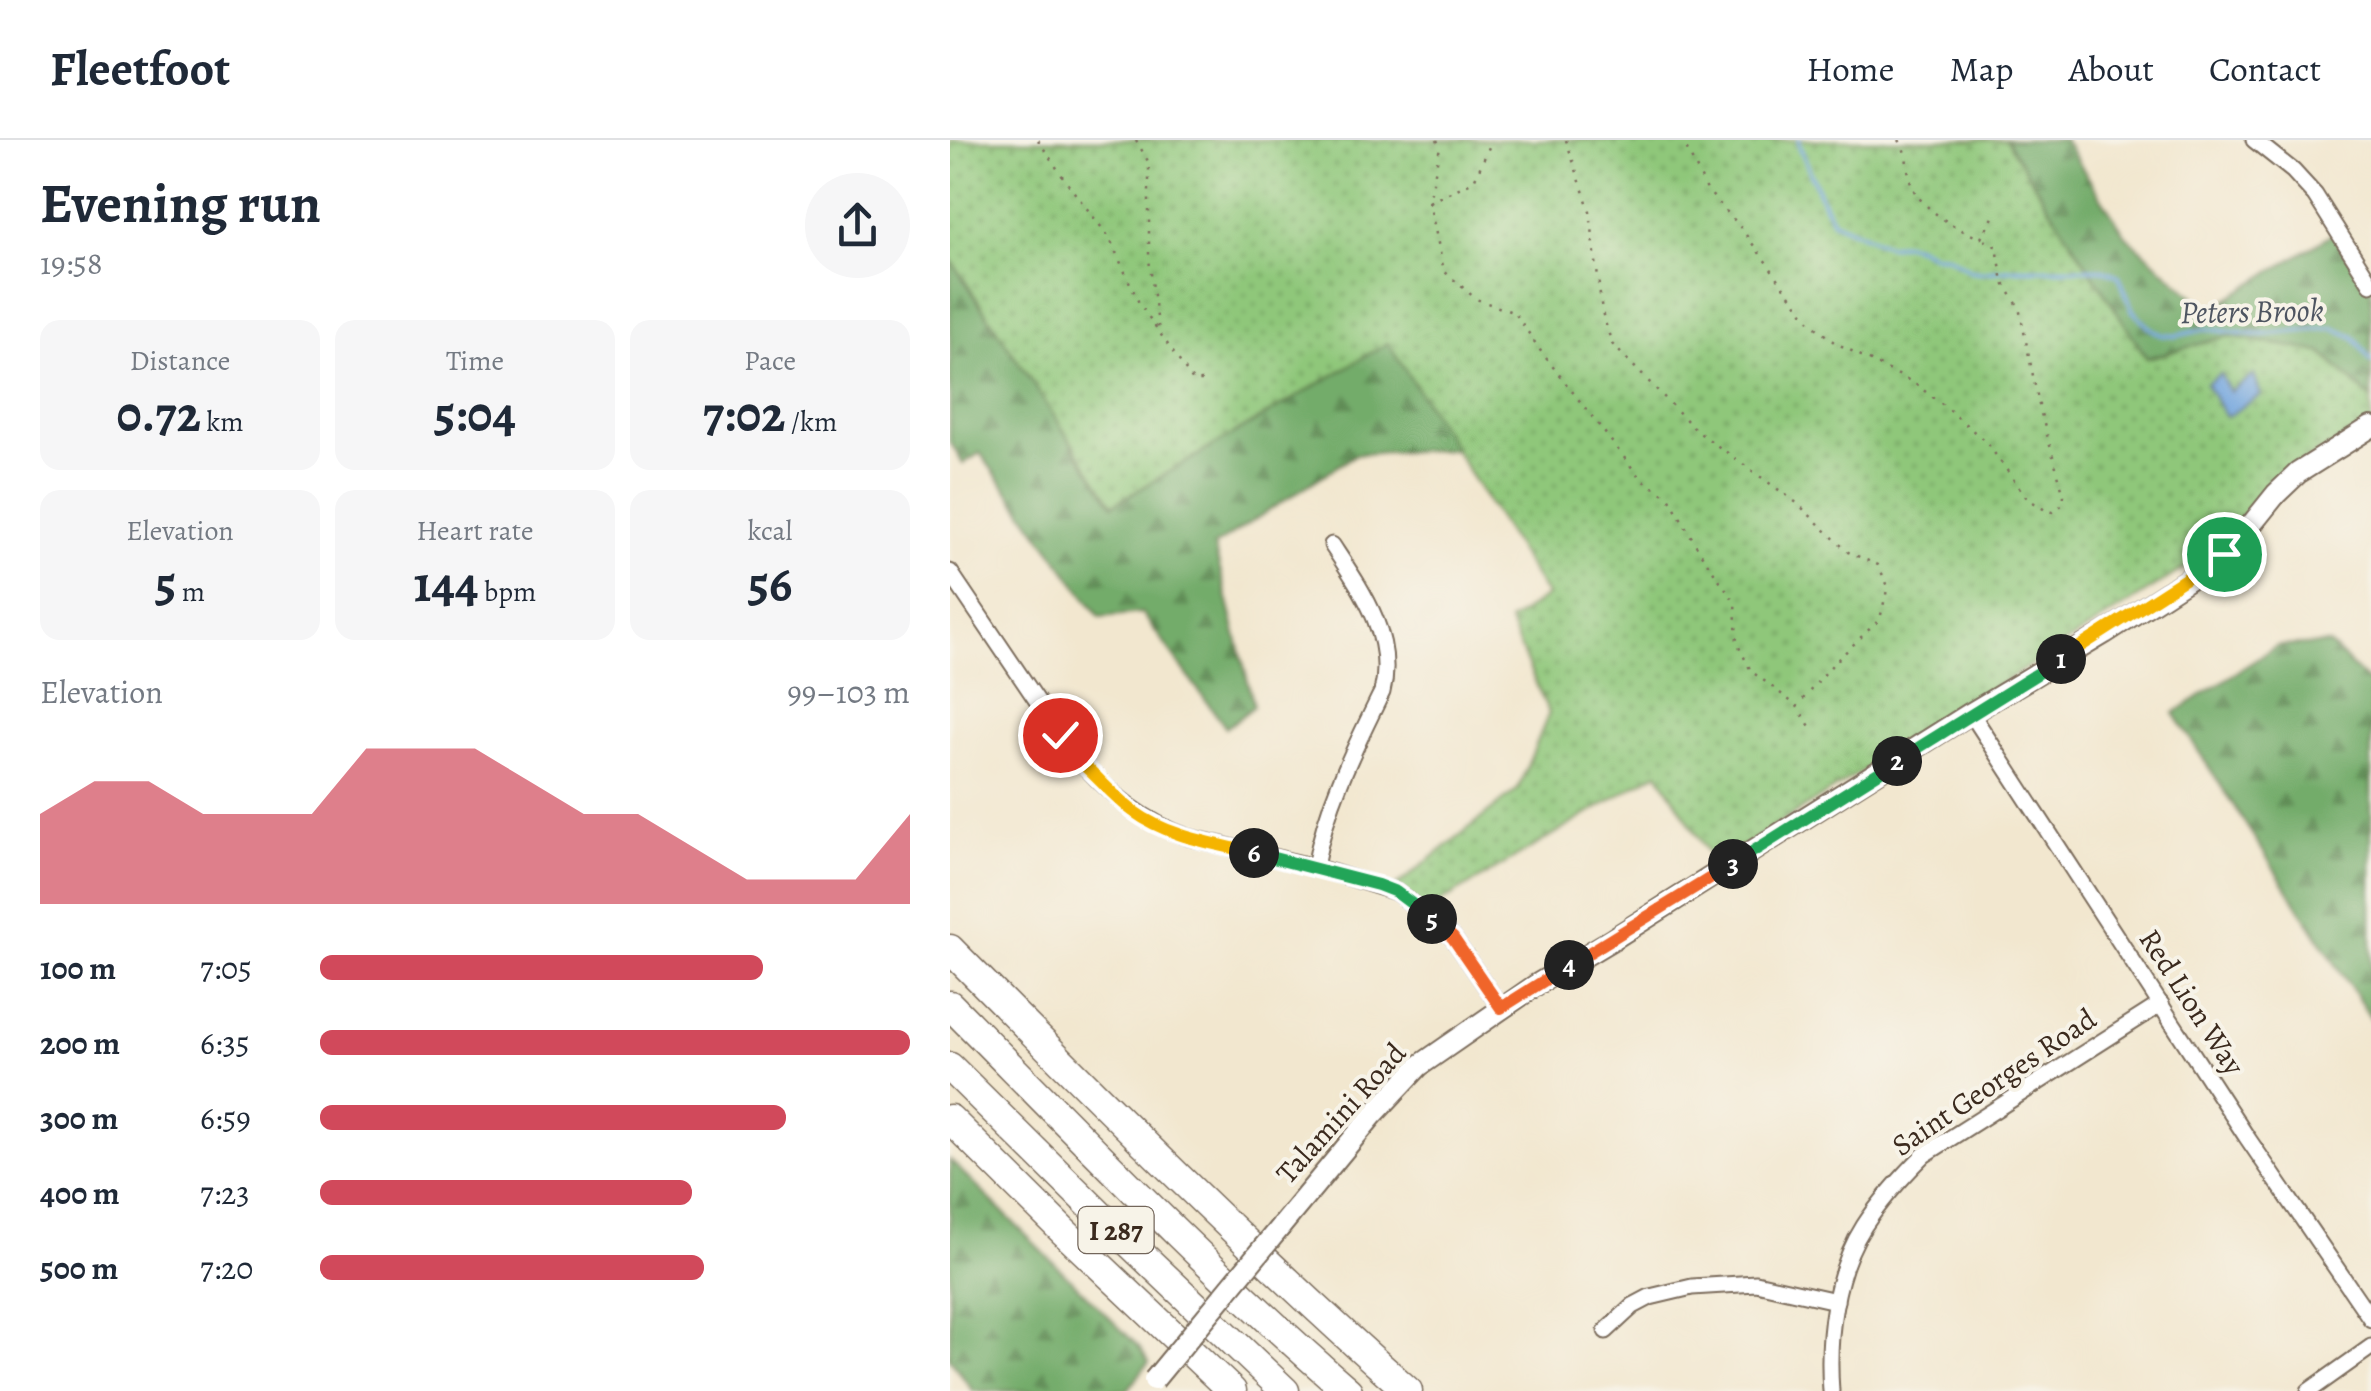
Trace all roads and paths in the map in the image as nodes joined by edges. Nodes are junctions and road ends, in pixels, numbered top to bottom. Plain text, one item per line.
1 (1038, 140) edge
2 (1136, 140) edge
3 (1437, 140) edge
4 (1489, 140) edge
5 (1566, 140) edge
6 (1682, 140) edge
7 (1900, 140) edge
8 (2254, 140) edge
9 (1430, 202) junction
10 (1995, 214) dead end
11 (1982, 238) junction
12 (2371, 284) edge
13 (1159, 334) junction
14 (1208, 381) dead end
15 (2371, 427) edge
16 (1332, 545) dead end
17 (950, 572) edge
18 (1796, 706) junction
19 (1972, 714) junction
20 (1813, 731) dead end
21 (1315, 867) junction
22 (950, 948) edge
23 (2161, 1004) junction
24 (950, 1005) edge
25 (1501, 1008) junction
26 (950, 1067) edge
27 (950, 1119) edge
28 (1836, 1302) junction
29 (2371, 1318) edge
30 (1606, 1331) dead end
31 (2371, 1347) edge
32 (1149, 1386) edge
33 (1232, 1391) edge
34 (1285, 1391) edge
35 (1348, 1391) edge
36 (1408, 1391) edge
37 (1831, 1391) edge
38 (2309, 1391) edge

1 - 13 path
2 - 13 path
3 - 9 path
4 - 9 path
5 - 18 path
6 - 11 path
7 - 11 path
8 - 12 street
9 - 18 path
10 - 11 path
13 - 14 path
15 - 19 street, Talamini Road
16 - 21 street
17 - 21 street
18 - 20 path
19 - 23 street, Red Lion Way
19 - 25 street, Talamini Road
21 - 25 street
22 - 36 highway, I 287
23 - 28 street, Saint Georges Road
23 - 29 street, Red Lion Way
24 - 35 highway, I 287
25 - 32 street, Talamini Road, bridge
26 - 34 highway, I 287
27 - 33 highway, I 287
28 - 30 street
28 - 37 street, Saint Georges Road
31 - 38 street

